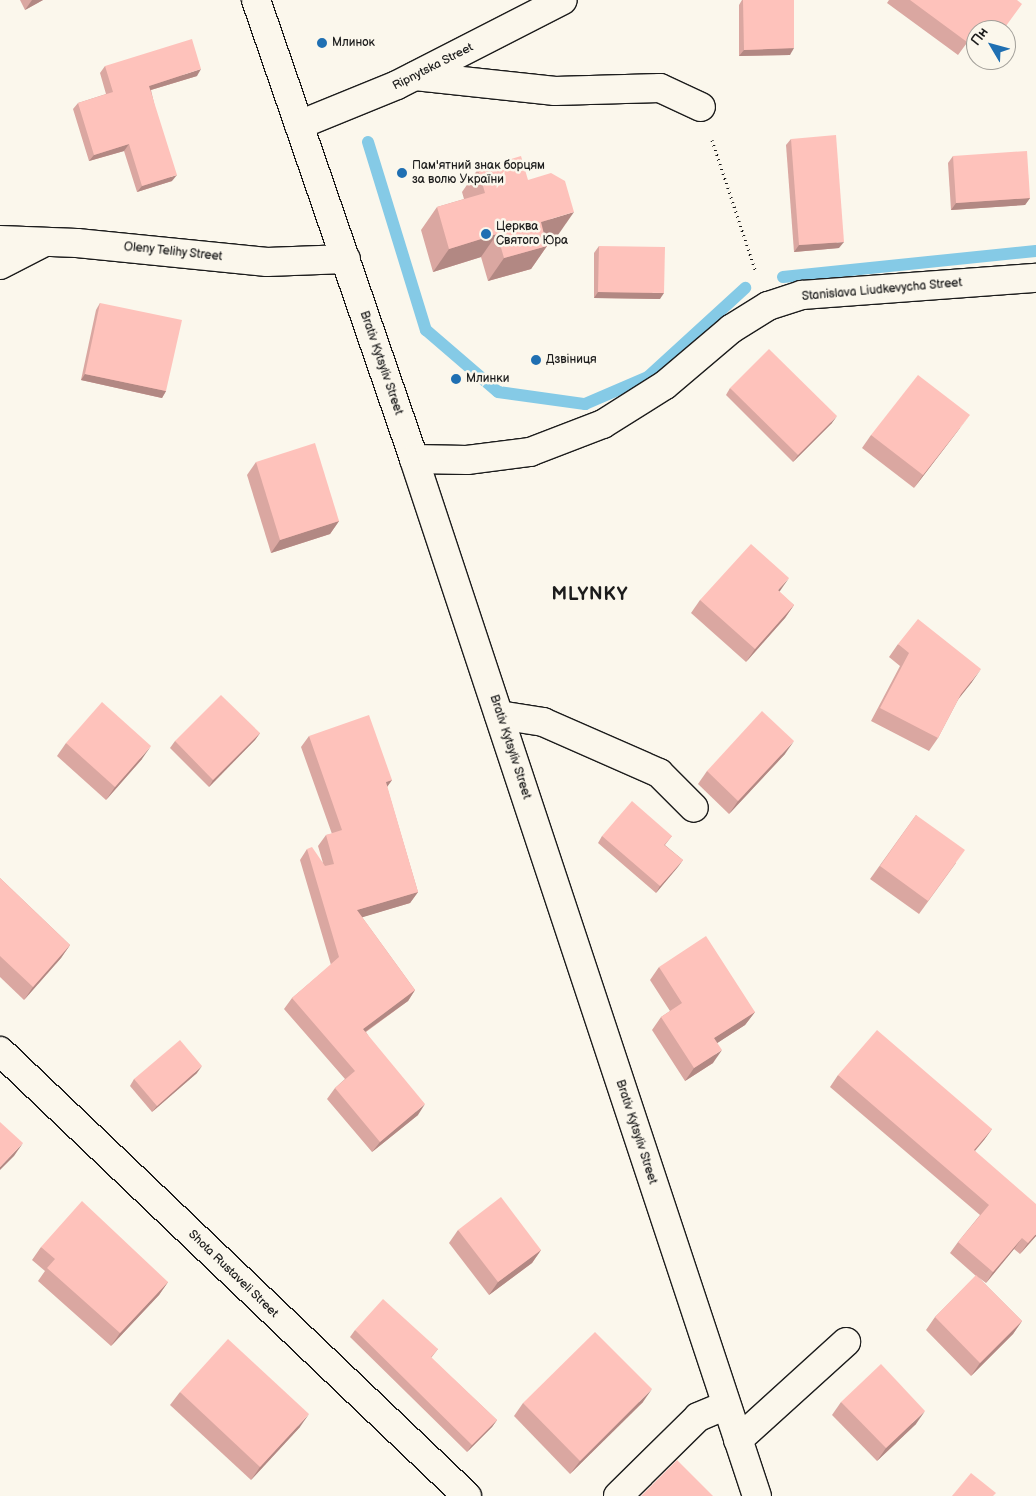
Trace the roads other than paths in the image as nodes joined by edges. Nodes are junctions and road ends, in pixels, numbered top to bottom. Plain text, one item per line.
1 (256, 0) edge
2 (563, 0) edge
3 (415, 76) junction
4 (701, 107) road end
5 (299, 125) junction
6 (0, 240) edge
7 (45, 242) junction
8 (346, 259) junction
9 (0, 265) edge
10 (1036, 278) edge
11 (414, 459) junction
12 (499, 715) junction
13 (694, 808) dead end
14 (0, 1051) edge
15 (846, 1342) dead end
16 (726, 1405) junction
17 (738, 1440) junction
18 (467, 1496) edge
19 (618, 1496) edge
20 (757, 1496) edge

1 - 5 street, Brativ Kytsyliv Street
2 - 3 street, Ripnytska Street
3 - 4 street
3 - 5 street, Ripnytska Street
5 - 8 street, Brativ Kytsyliv Street
6 - 7 street, Oleny Telihy Street
7 - 8 street, Oleny Telihy Street
7 - 9 street
8 - 11 street, Brativ Kytsyliv Street
10 - 11 street, Stanislava Liudkevycha Street
11 - 12 street, Brativ Kytsyliv Street
12 - 13 street
12 - 16 street, Brativ Kytsyliv Street
14 - 18 street, Shota Rustaveli Street
15 - 17 street
16 - 17 street, Brativ Kytsyliv Street
16 - 19 street
17 - 20 street, Brativ Kytsyliv Street

